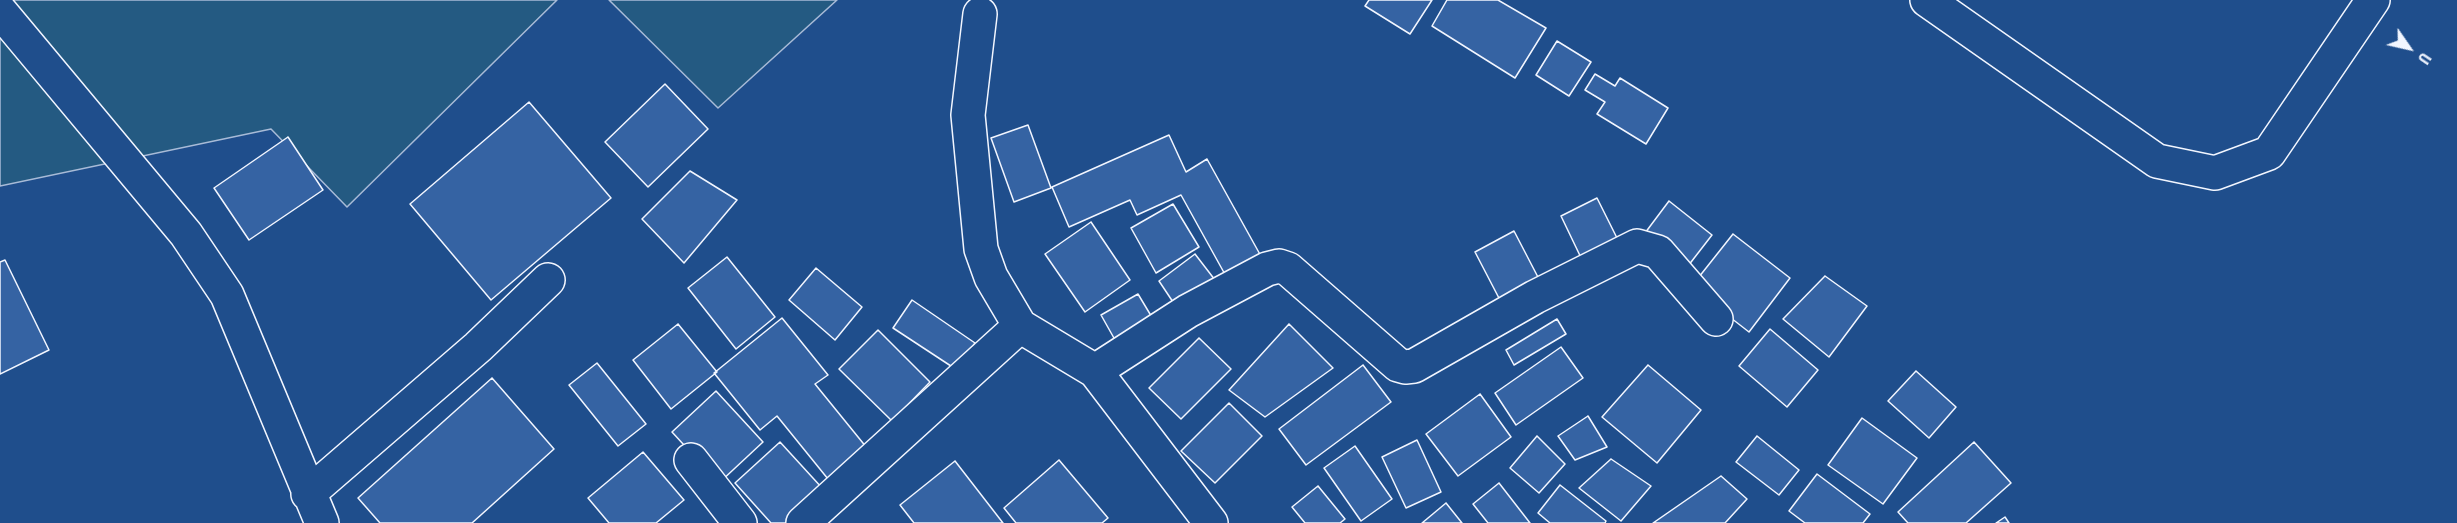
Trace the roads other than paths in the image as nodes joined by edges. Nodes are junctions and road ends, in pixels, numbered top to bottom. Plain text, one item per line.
1 (1927, 0) edge
2 (2373, 0) edge
3 (0, 11) edge
4 (980, 14) dead end
5 (548, 280) dead end
6 (1716, 319) dead end
7 (1020, 326) junction
8 (1095, 371) junction
9 (691, 460) dead end
10 (308, 494) junction
11 (322, 523) edge
12 (740, 523) edge
13 (803, 523) edge
14 (1211, 523) edge

1 - 2 street
3 - 10 street
4 - 7 street
5 - 10 street
6 - 8 street
7 - 8 street
7 - 13 street
8 - 14 street
9 - 12 street
10 - 11 street

